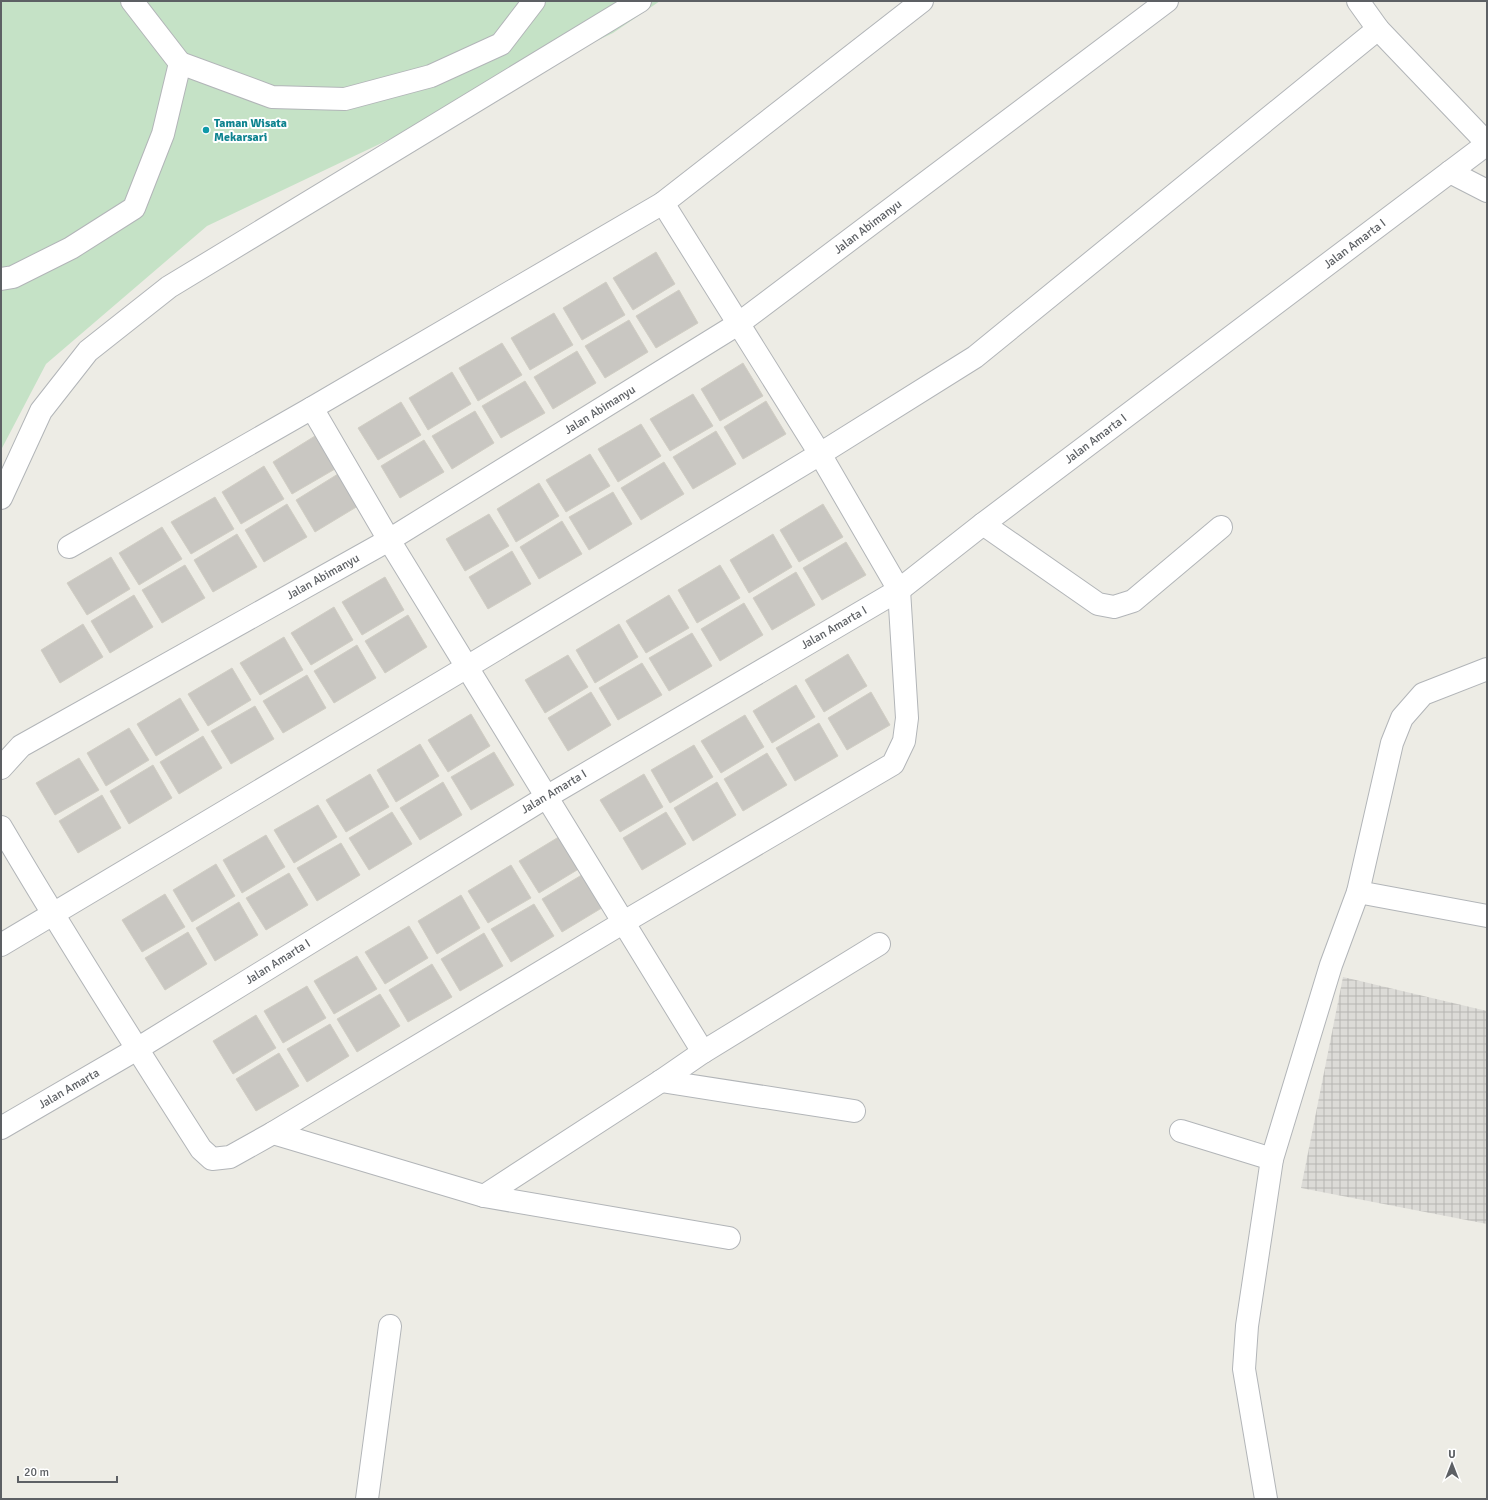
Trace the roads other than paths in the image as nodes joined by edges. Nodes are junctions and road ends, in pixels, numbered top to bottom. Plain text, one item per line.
1 (132, 1) edge
2 (534, 1) edge
3 (640, 1) edge
4 (922, 1) edge
5 (1167, 1) edge
6 (1358, 1) edge
7 (1378, 29) junction
8 (180, 63) junction
9 (1487, 143) edge
10 (1450, 172) junction
11 (1487, 191) edge
12 (663, 203) junction
13 (1, 279) edge
14 (738, 324) junction
15 (312, 408) junction
16 (820, 454) junction
17 (1, 498) edge
18 (983, 524) junction
19 (1221, 527) dead end
20 (389, 540) junction
21 (69, 546) dead end
22 (899, 590) junction
23 (467, 667) junction
24 (1487, 669) edge
25 (1, 768) edge
26 (548, 796) junction
27 (1, 827) edge
28 (1358, 892) junction
29 (52, 914) junction
30 (1487, 916) edge
31 (624, 922) junction
32 (880, 944) dead end
33 (1, 945) edge
34 (137, 1049) junction
35 (703, 1052) junction
36 (661, 1081) junction
37 (854, 1112) dead end
38 (1, 1128) edge
39 (1181, 1131) dead end
40 (273, 1133) junction
41 (1272, 1159) junction
42 (484, 1196) junction
43 (729, 1238) dead end
44 (390, 1326) dead end
45 (367, 1499) edge
46 (1266, 1499) edge

1 - 8 street
2 - 8 street
3 - 17 street
4 - 12 street
5 - 14 street, Jalan Abimanyu
6 - 7 street
7 - 9 street
7 - 16 street
8 - 13 street
9 - 10 street, Jalan Amarta I
10 - 11 street
10 - 18 street, Jalan Amarta I
12 - 14 street
12 - 15 street
14 - 16 street
14 - 20 street, Jalan Abimanyu
15 - 20 street
15 - 21 street
16 - 22 street
16 - 23 street
18 - 19 street
18 - 22 street, Jalan Amarta I
20 - 23 street
20 - 25 street, Jalan Abimanyu
22 - 26 street, Jalan Amarta I
22 - 31 street
23 - 26 street
23 - 29 street
24 - 28 street
26 - 31 street
26 - 34 street, Jalan Amarta I
27 - 29 street
28 - 30 street
28 - 41 street
29 - 33 street
29 - 34 street
31 - 35 street
31 - 40 street
32 - 35 street
34 - 38 street, Jalan Amarta
34 - 40 street
35 - 36 street
36 - 37 street
36 - 42 street
39 - 41 street
40 - 42 street
41 - 46 street
42 - 43 street
44 - 45 street

